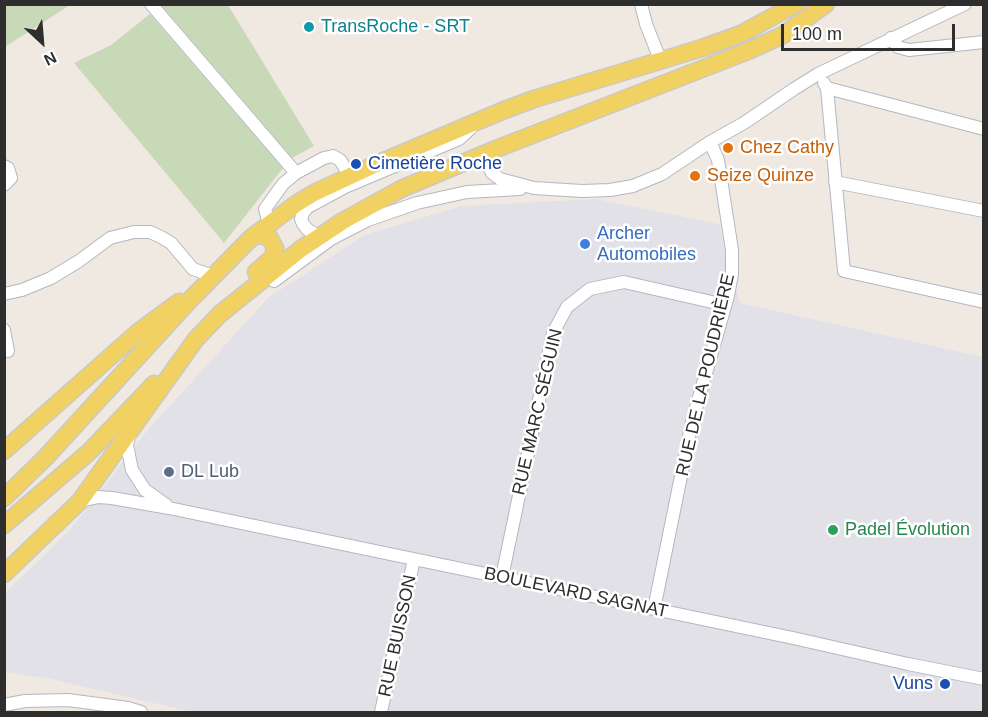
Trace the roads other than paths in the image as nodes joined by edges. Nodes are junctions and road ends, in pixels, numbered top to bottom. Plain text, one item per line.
1 (151, 4) edge
2 (641, 4) edge
3 (796, 4) edge
4 (826, 4) edge
5 (965, 4) edge
6 (891, 38) junction
7 (984, 42) edge
8 (661, 62) junction
9 (818, 74) junction
10 (827, 88) junction
11 (481, 119) junction
12 (984, 129) edge
13 (710, 142) junction
14 (496, 149) junction
15 (4, 166) edge
16 (296, 173) junction
17 (350, 176) junction
18 (835, 182) junction
19 (4, 185) edge
20 (534, 188) junction
21 (984, 211) edge
22 (268, 224) junction
23 (252, 237) junction
24 (325, 238) junction
25 (213, 276) junction
26 (4, 294) edge
27 (984, 302) edge
28 (725, 305) junction
29 (4, 330) edge
30 (194, 342) junction
31 (8, 351) dead end
32 (131, 430) junction
33 (4, 451) edge
34 (4, 498) edge
35 (80, 501) junction
36 (169, 508) junction
37 (4, 525) edge
38 (414, 559) junction
39 (4, 574) edge
40 (502, 577) junction
41 (654, 609) junction
42 (984, 679) edge
43 (4, 705) edge
44 (141, 712) edge
45 (381, 712) edge

1 - 16 street
2 - 8 street
3 - 8 main road
4 - 14 main road
5 - 6 street
6 - 7 street
6 - 9 street
8 - 11 main road
9 - 10 street
9 - 13 street
10 - 12 street
10 - 18 street
11 - 17 main road
11 - 24 street
13 - 20 street
13 - 28 street, RUE DE LA POUDRIÈRE
14 - 20 street
14 - 24 main road
15 - 19 street
16 - 17 street
16 - 22 street
17 - 22 main road
18 - 21 street
18 - 27 street
20 - 24 street
22 - 23 main road
23 - 25 main road
23 - 30 main road
24 - 30 main road
25 - 26 street
25 - 33 main road
25 - 34 main road
28 - 40 street, RUE MARC SÉGUIN
28 - 41 street, RUE DE LA POUDRIÈRE
29 - 31 street
30 - 32 main road
30 - 37 main road
32 - 35 main road
32 - 36 street
35 - 36 street, BOULEVARD SAGNAT
35 - 39 main road
36 - 38 street, BOULEVARD SAGNAT
38 - 40 street, BOULEVARD SAGNAT
38 - 45 street, RUE BUISSON
40 - 41 street, BOULEVARD SAGNAT
41 - 42 street, BOULEVARD SAGNAT
43 - 44 street

